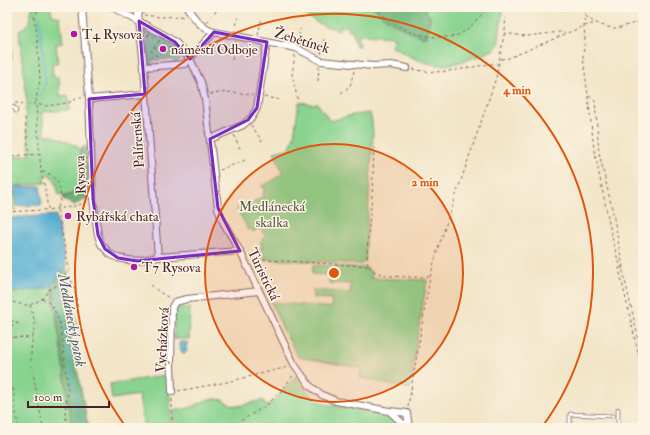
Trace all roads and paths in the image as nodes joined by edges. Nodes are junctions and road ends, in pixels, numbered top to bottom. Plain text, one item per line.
1 (13, 7) edge
2 (37, 7) edge
3 (42, 7) edge
4 (82, 7) edge
5 (112, 7) edge
6 (143, 7) edge
7 (187, 7) edge
8 (219, 7) edge
9 (376, 7) edge
10 (487, 7) edge
11 (506, 7) edge
12 (584, 7) edge
13 (7, 12) edge
14 (36, 12) junction
15 (138, 14) junction
16 (585, 15) junction
17 (185, 16) dead end
18 (238, 17) dead end
19 (262, 18) dead end
20 (643, 20) edge
21 (139, 21) junction
22 (281, 22) dead end
23 (596, 23) junction
24 (584, 26) junction
25 (204, 27) junction
26 (300, 29) dead end
27 (214, 32) junction
28 (504, 33) junction
29 (565, 34) junction
30 (235, 36) junction
31 (148, 40) dead end
32 (257, 40) junction
33 (159, 41) junction
34 (267, 42) junction
35 (277, 44) junction
36 (8, 45) dead end
37 (167, 46) junction
38 (154, 47) junction
39 (297, 48) junction
40 (8, 51) edge
41 (161, 52) junction
42 (176, 52) dead end
43 (10, 58) dead end
44 (190, 59) junction
45 (500, 59) junction
46 (232, 60) dead end
47 (356, 64) junction
48 (499, 64) junction
49 (144, 67) junction
50 (407, 68) joint
51 (341, 93) dead end
52 (145, 94) junction
53 (204, 95) junction
54 (588, 95) junction
55 (259, 96) junction
56 (78, 98) dead end
57 (89, 98) junction
58 (281, 100) dead end
59 (298, 102) dead end
60 (12, 103) dead end
61 (36, 104) junction
62 (7, 107) edge
63 (16, 111) dead end
64 (25, 118) dead end
65 (248, 120) junction
66 (232, 130) junction
67 (7, 136) edge
68 (210, 139) junction
69 (262, 141) dead end
70 (374, 147) dead end
71 (241, 151) dead end
72 (41, 154) junction
73 (29, 156) junction
74 (8, 157) edge
75 (248, 159) dead end
76 (41, 172) junction
77 (214, 172) junction
78 (91, 200) dead end
79 (57, 208) junction
80 (48, 209) junction
81 (7, 212) edge
82 (240, 251) junction
83 (158, 257) junction
84 (244, 259) junction
85 (368, 266) junction
86 (620, 267) junction
87 (69, 271) junction
88 (623, 272) junction
89 (70, 276) junction
90 (430, 277) junction
91 (62, 283) junction
92 (151, 285) dead end
93 (259, 291) junction
94 (42, 299) junction
95 (7, 301) edge
96 (175, 302) junction
97 (30, 305) junction
98 (82, 336) dead end
99 (7, 337) edge
100 (33, 338) junction
101 (643, 362) edge
102 (296, 367) junction
103 (643, 367) edge
104 (7, 378) edge
105 (643, 389) edge
106 (172, 392) junction
107 (643, 400) edge
108 (618, 409) dead end
109 (389, 411) junction
110 (407, 413) junction
111 (613, 416) dead end
112 (18, 428) edge
113 (43, 428) edge
114 (67, 428) edge
115 (172, 428) edge
116 (232, 428) edge
117 (408, 428) edge
118 (570, 428) edge
119 (618, 428) edge

1 - 13 path
2 - 14 path
3 - 14 path
4 - 57 street, Rysova
5 - 21 street, Turistická
6 - 15 street
7 - 25 street, Žebětínek
8 - 25 path
9 - 10 path
11 - 28 path
12 - 16 path
14 - 61 path
15 - 17 path
15 - 21 street, Palírenská
16 - 23 path
16 - 24 path
18 - 30 path
19 - 32 path
20 - 23 path
21 - 44 street, Turistická
21 - 49 street, Palírenská
22 - 35 path
23 - 24 path
24 - 29 path
24 - 54 path
25 - 27 street, Žebětínek
26 - 39 path
27 - 30 street, Žebětínek
27 - 44 street
28 - 29 path
28 - 45 path
29 - 45 path
30 - 32 street, Žebětínek
30 - 46 path
31 - 33 path
32 - 34 street, Žebětínek
33 - 37 path
33 - 38 path
34 - 35 street, Žebětínek
34 - 55 street
35 - 39 street, Žebětínek
36 - 40 lane
37 - 41 path
37 - 42 path
38 - 41 path
38 - 41 path
39 - 47 street, Žebětínek
39 - 59 path
40 - 43 lane
44 - 49 street
44 - 53 street, Turistická
45 - 48 path
47 - 50 street, Žebětínek
47 - 51 path
48 - 50 path
48 - 90 path
49 - 52 street, Palírenská
52 - 57 street
52 - 83 street, Palírenská
53 - 55 path
53 - 68 street, Turistická
54 - 86 path
54 - 88 path
55 - 58 path
55 - 65 street
56 - 61 path
57 - 83 street, Rysova
60 - 61 path
61 - 72 path
62 - 63 lane
64 - 73 path
65 - 66 street
65 - 69 path
66 - 68 street
66 - 71 path
67 - 74 path
68 - 77 street, Turistická
70 - 85 path
72 - 73 path
72 - 76 path
73 - 74 path
75 - 77 path
76 - 79 path
76 - 80 path
77 - 82 street, Turistická
78 - 79 path
79 - 80 path
79 - 87 path
80 - 81 path
82 - 83 street, Rysova
82 - 84 street, Turistická
84 - 85 path
84 - 93 street, Turistická
85 - 90 path
86 - 88 path
86 - 103 path
87 - 89 path
87 - 91 path
88 - 101 path
89 - 91 path
89 - 98 path
90 - 110 path
91 - 94 path
92 - 96 path
93 - 96 street, Vycházková
93 - 102 street, Turistická
94 - 97 path
94 - 114 path
95 - 97 path
96 - 106 street, Vycházková
97 - 100 path
99 - 100 path
100 - 113 path
102 - 106 path
102 - 109 street, Turistická
102 - 116 path
104 - 112 path
105 - 107 path
106 - 115 path
108 - 119 lane
109 - 110 street, Turistická
109 - 117 street
110 - 117 street
111 - 118 lane

